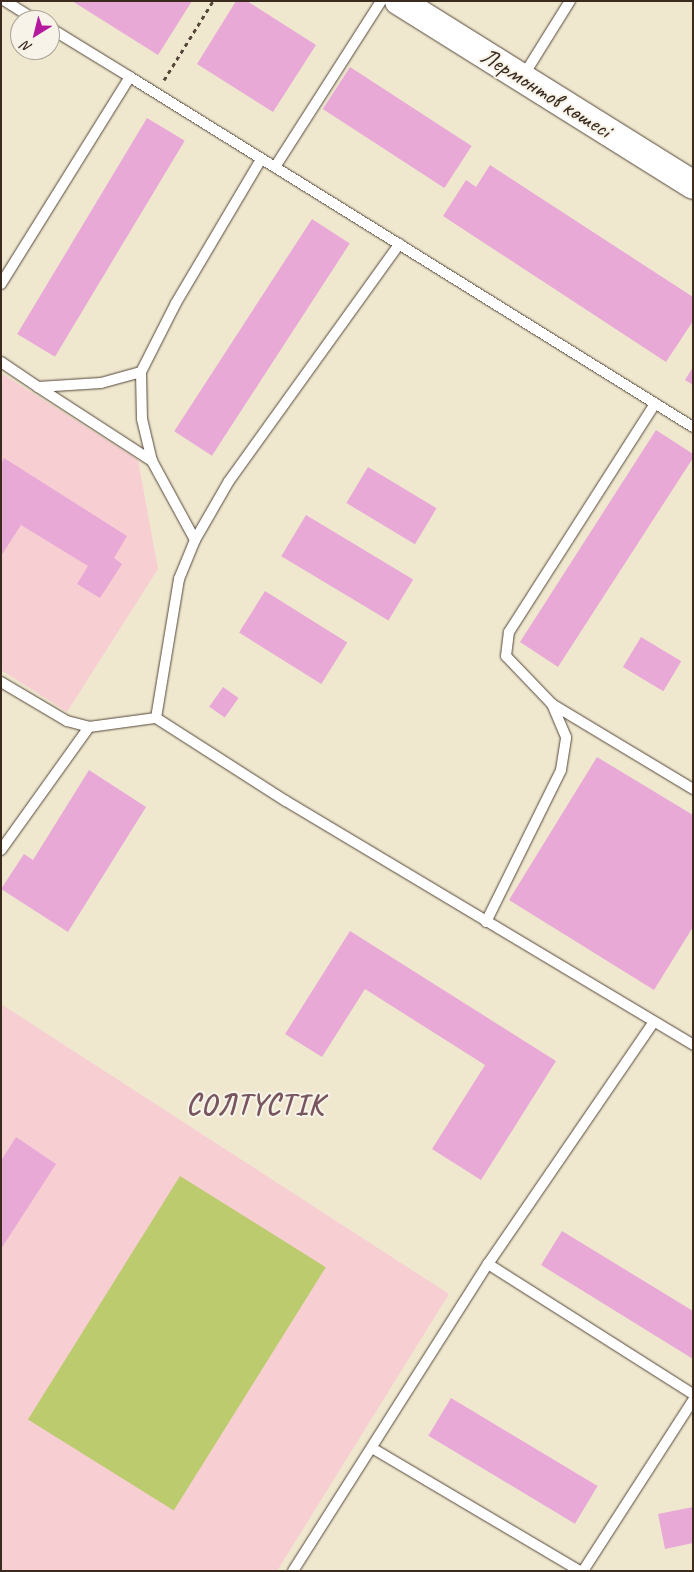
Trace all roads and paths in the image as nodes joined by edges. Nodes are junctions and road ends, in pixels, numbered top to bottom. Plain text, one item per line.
1 (5, 1) edge
2 (214, 1) edge
3 (381, 1) edge
4 (400, 1) edge
5 (570, 1) edge
6 (20, 10) edge
7 (60, 34) edge
8 (130, 77) junction
9 (522, 78) junction
10 (156, 93) junction
11 (261, 159) junction
12 (275, 168) junction
13 (693, 185) edge
14 (399, 244) junction
15 (1, 284) edge
16 (1, 362) edge
17 (141, 372) junction
18 (38, 387) junction
19 (655, 404) junction
20 (693, 427) edge
21 (152, 461) junction
22 (194, 540) junction
23 (1, 682) edge
24 (552, 704) junction
25 (156, 718) junction
26 (89, 727) junction
27 (693, 788) edge
28 (1, 850) edge
29 (486, 922) junction
30 (654, 1022) junction
31 (693, 1045) edge
32 (488, 1264) junction
33 (693, 1394) edge
34 (693, 1400) edge
35 (372, 1448) junction
36 (293, 1571) edge
37 (582, 1571) edge

1 - 6 lane
2 - 10 path
3 - 12 lane
4 - 9 main road, Лермонтов көшесі
5 - 9 lane
7 - 8 lane
8 - 10 lane
8 - 15 lane
9 - 13 main road, Лермонтов көшесі
10 - 11 lane
11 - 12 lane
11 - 17 lane
12 - 14 lane
14 - 19 lane
14 - 22 lane
16 - 18 lane
17 - 18 lane
17 - 21 lane
18 - 21 lane
19 - 20 lane
19 - 24 lane
21 - 22 lane
22 - 25 lane
23 - 26 lane
24 - 27 lane
24 - 29 lane
25 - 26 lane
25 - 29 lane
26 - 28 lane
29 - 30 lane
30 - 31 lane
30 - 32 lane
32 - 33 lane
32 - 35 lane
34 - 37 lane
35 - 36 lane
35 - 37 lane

